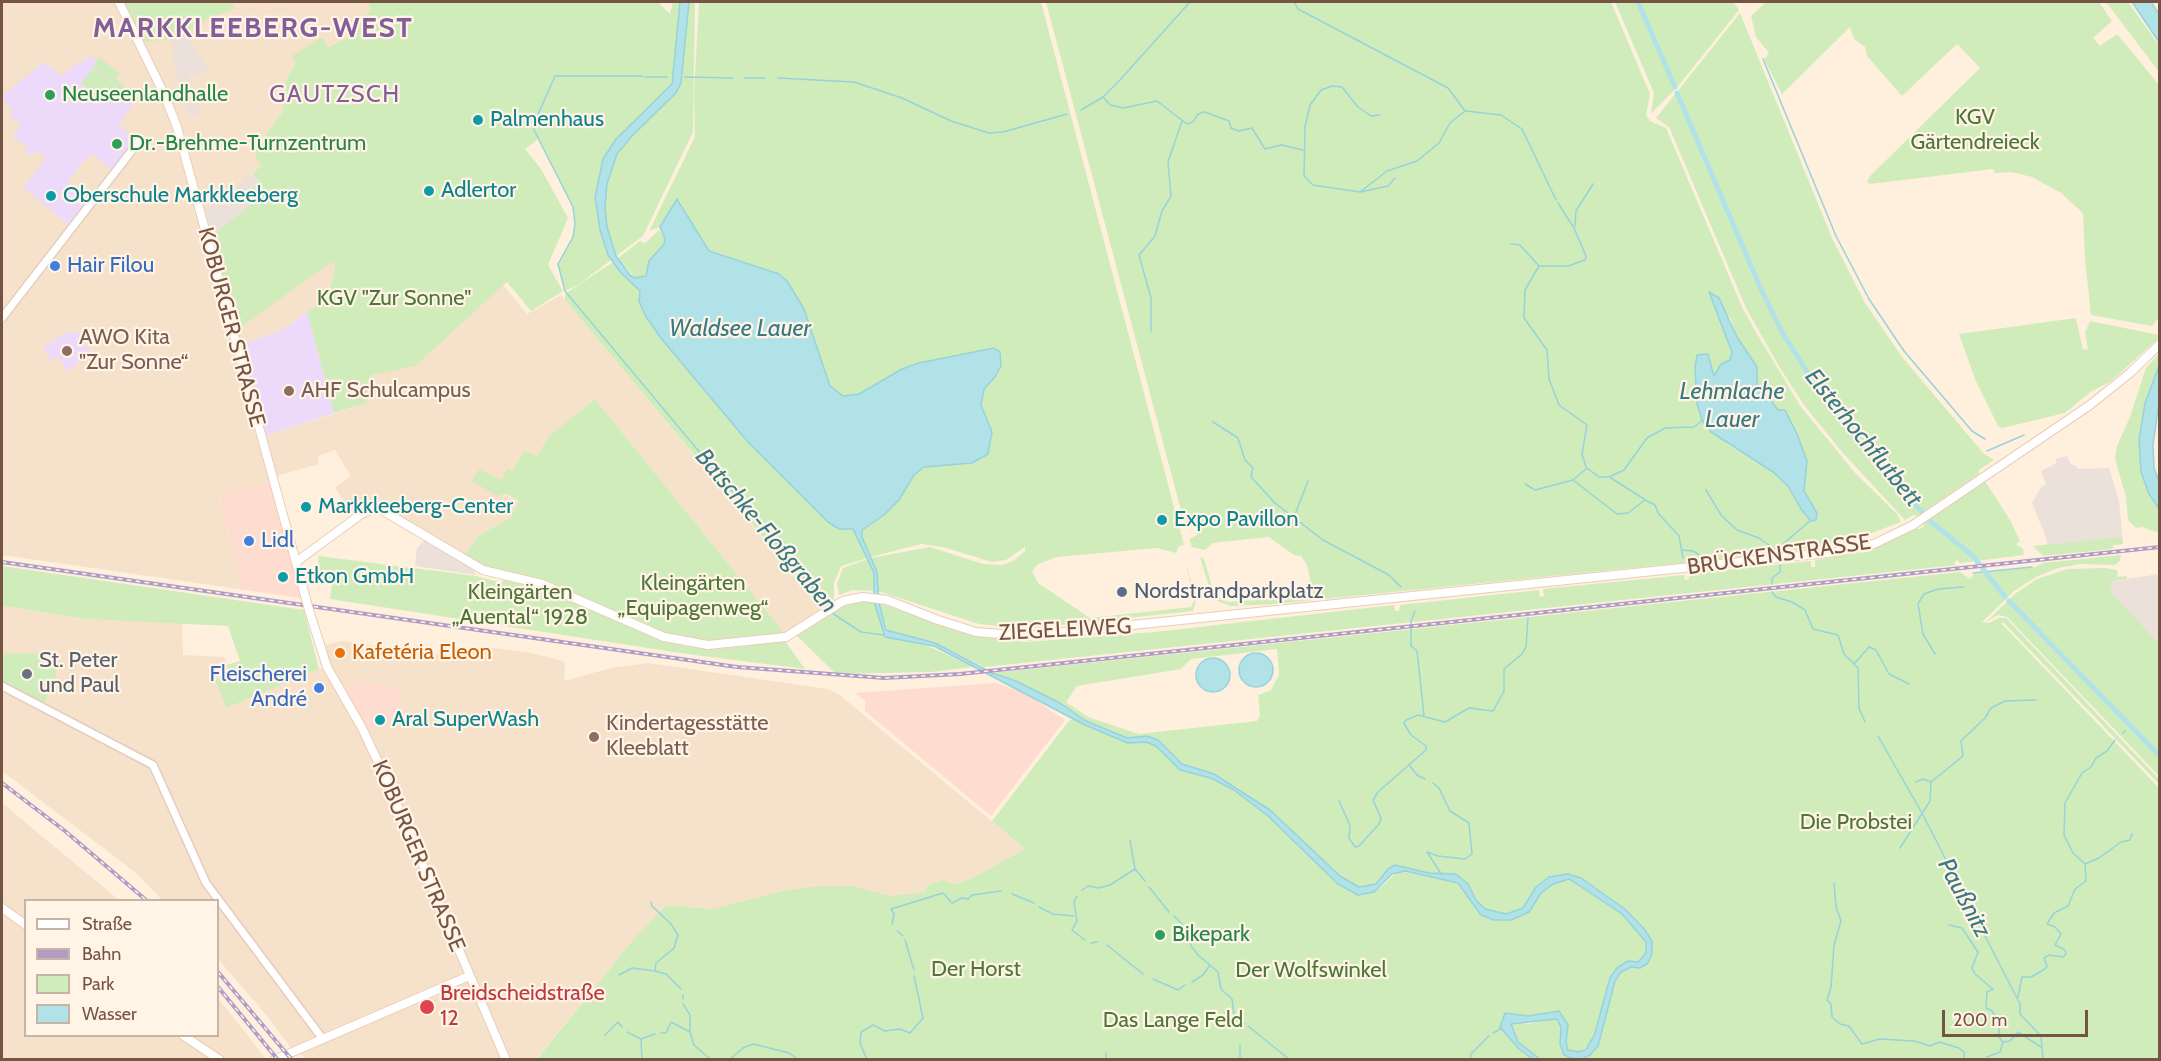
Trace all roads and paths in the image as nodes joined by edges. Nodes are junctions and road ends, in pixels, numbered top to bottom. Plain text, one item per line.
1 (119, 2) edge
2 (140, 140) dead end
3 (2, 318) edge
4 (2160, 344) edge
5 (296, 562) junction
6 (1408, 598) joint
7 (2, 686) edge
8 (218, 899) edge
9 (219, 901) edge
10 (2, 908) edge
11 (24, 924) edge
12 (470, 975) junction
13 (187, 1037) edge
14 (322, 1038) junction
15 (220, 1059) edge
16 (274, 1059) edge
17 (506, 1059) edge

1 - 5 main road, KOBURGER STRASSE
2 - 3 street
4 - 6 main road, BRÜCKENSTRASSE
5 - 6 main road, ZIEGELEIWEG
5 - 12 main road, KOBURGER STRASSE, bridge
7 - 8 street
9 - 14 street
10 - 11 main road
12 - 14 main road
12 - 17 main road, KOBURGER STRASSE
13 - 15 main road
14 - 16 main road

